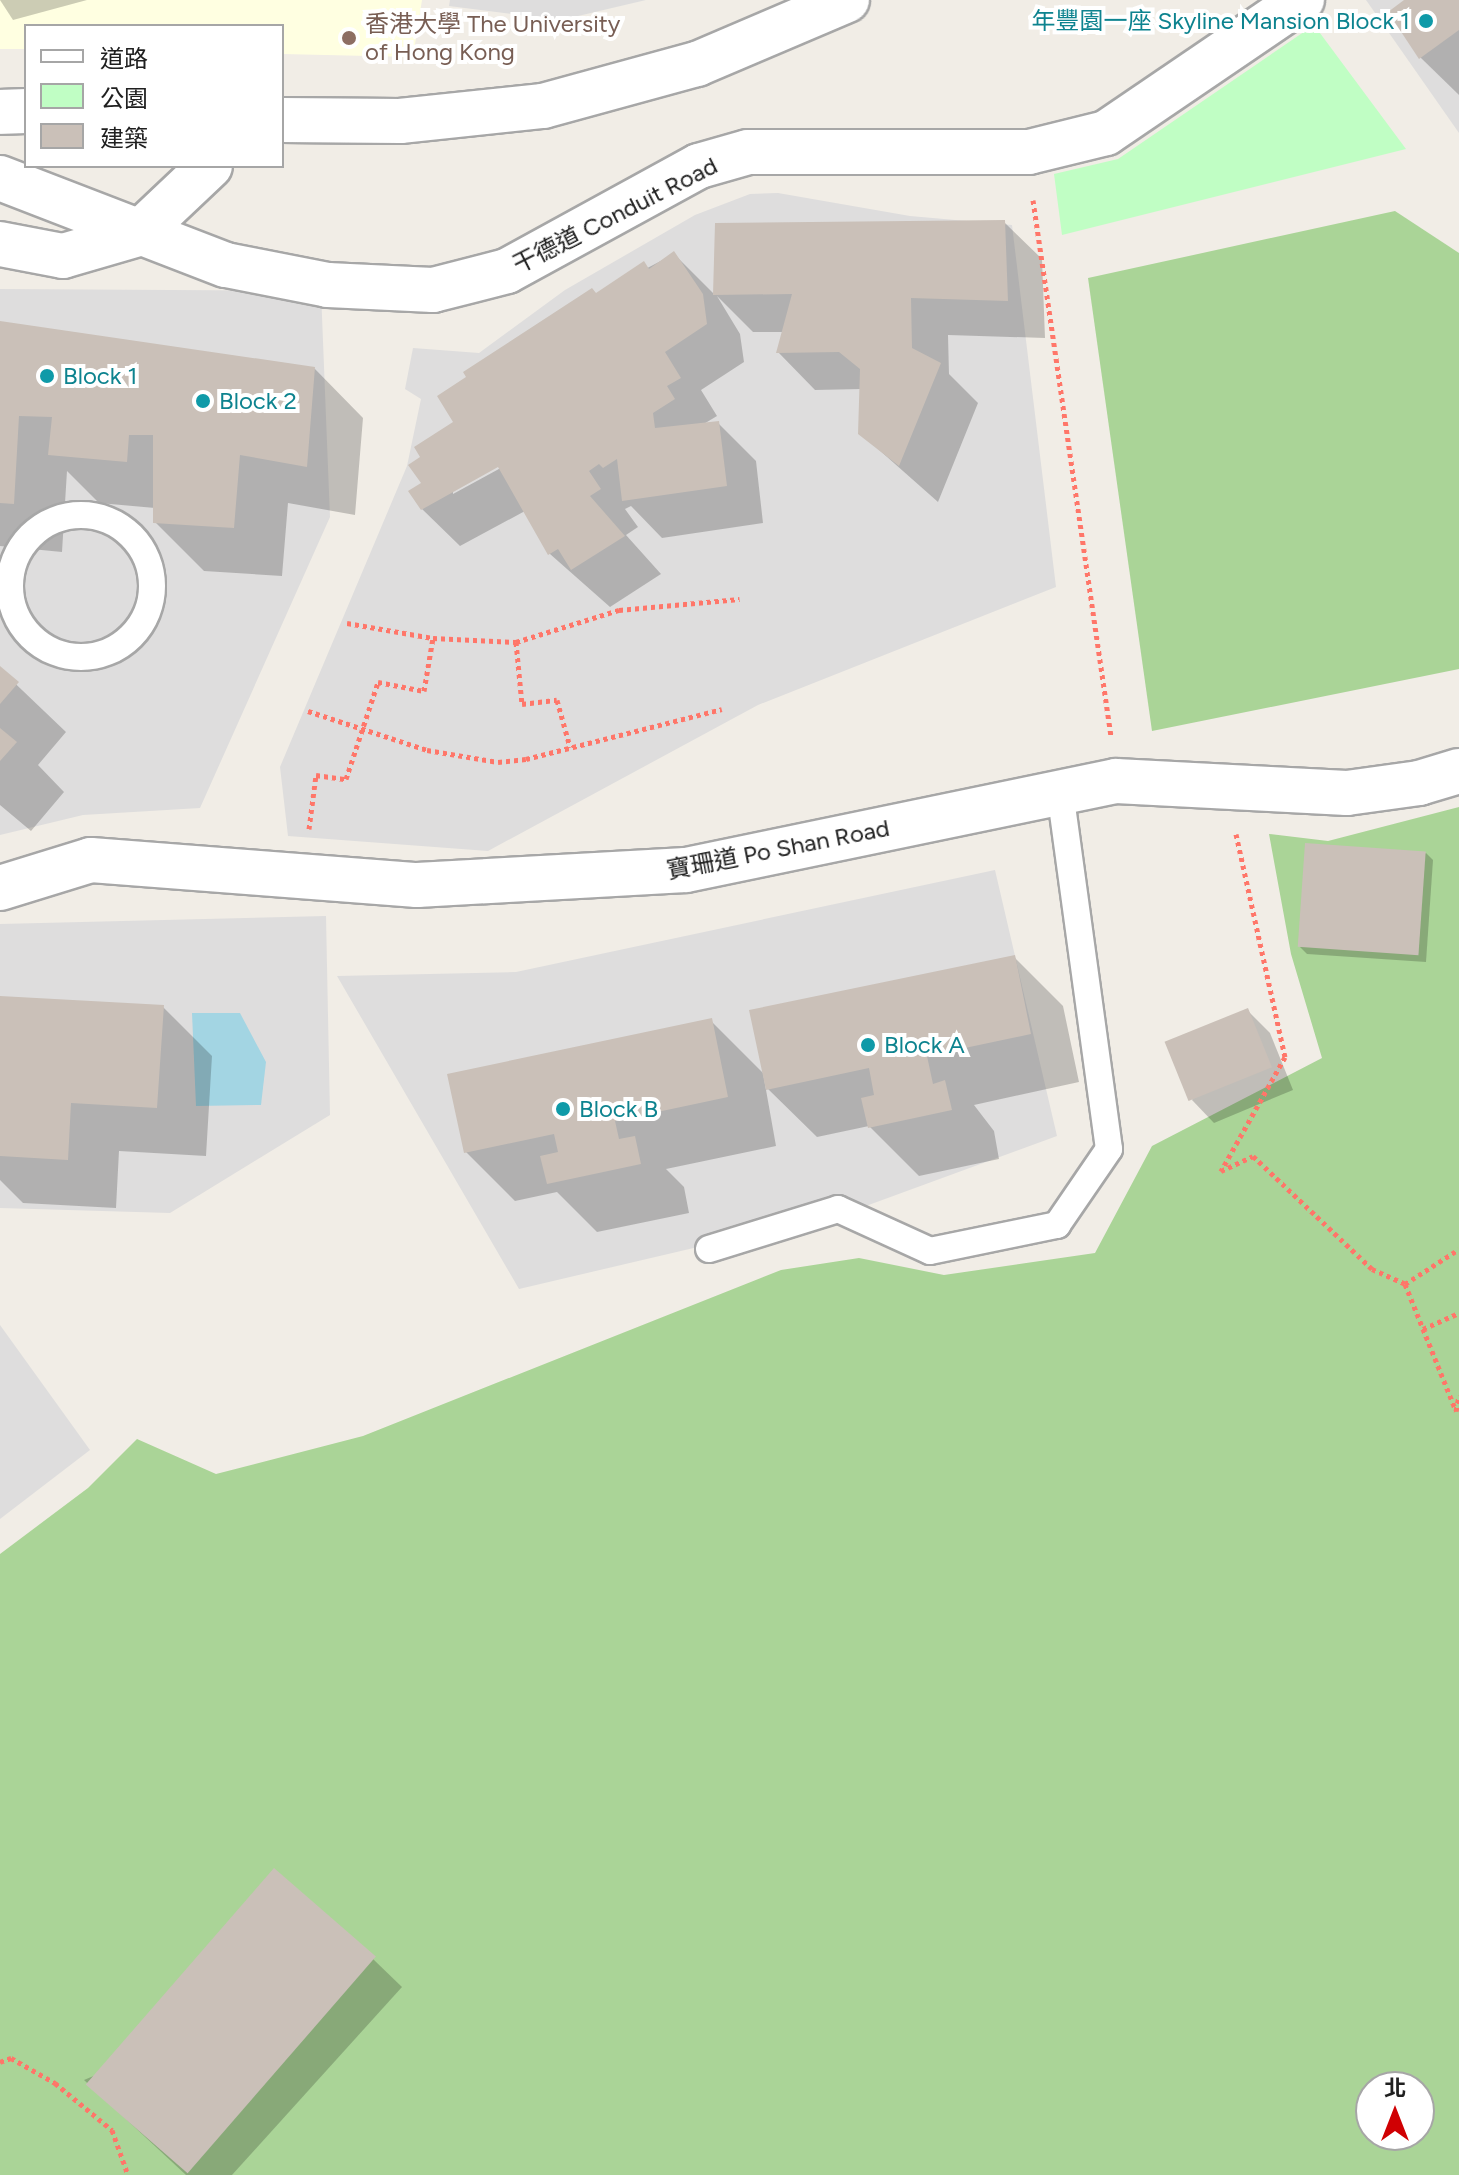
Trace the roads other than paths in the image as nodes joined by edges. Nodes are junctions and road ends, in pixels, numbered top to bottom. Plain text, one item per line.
1 (847, 0) edge
2 (1302, 0) edge
3 (24, 111) edge
4 (0, 112) edge
5 (284, 120) edge
6 (208, 168) edge
7 (19, 176) edge
8 (138, 234) junction
9 (0, 244) edge
10 (4, 583) edge
11 (1459, 771) edge
12 (1060, 792) junction
13 (0, 888) edge
14 (709, 1249) dead end

1 - 5 street
2 - 8 street, 干德道 Conduit Road
3 - 4 street
6 - 8 street
7 - 8 street, 干德道 Conduit Road
8 - 9 street
10 - 10 lane
11 - 12 street, 寶珊道 Po Shan Road
12 - 13 street, 寶珊道 Po Shan Road
12 - 14 lane

